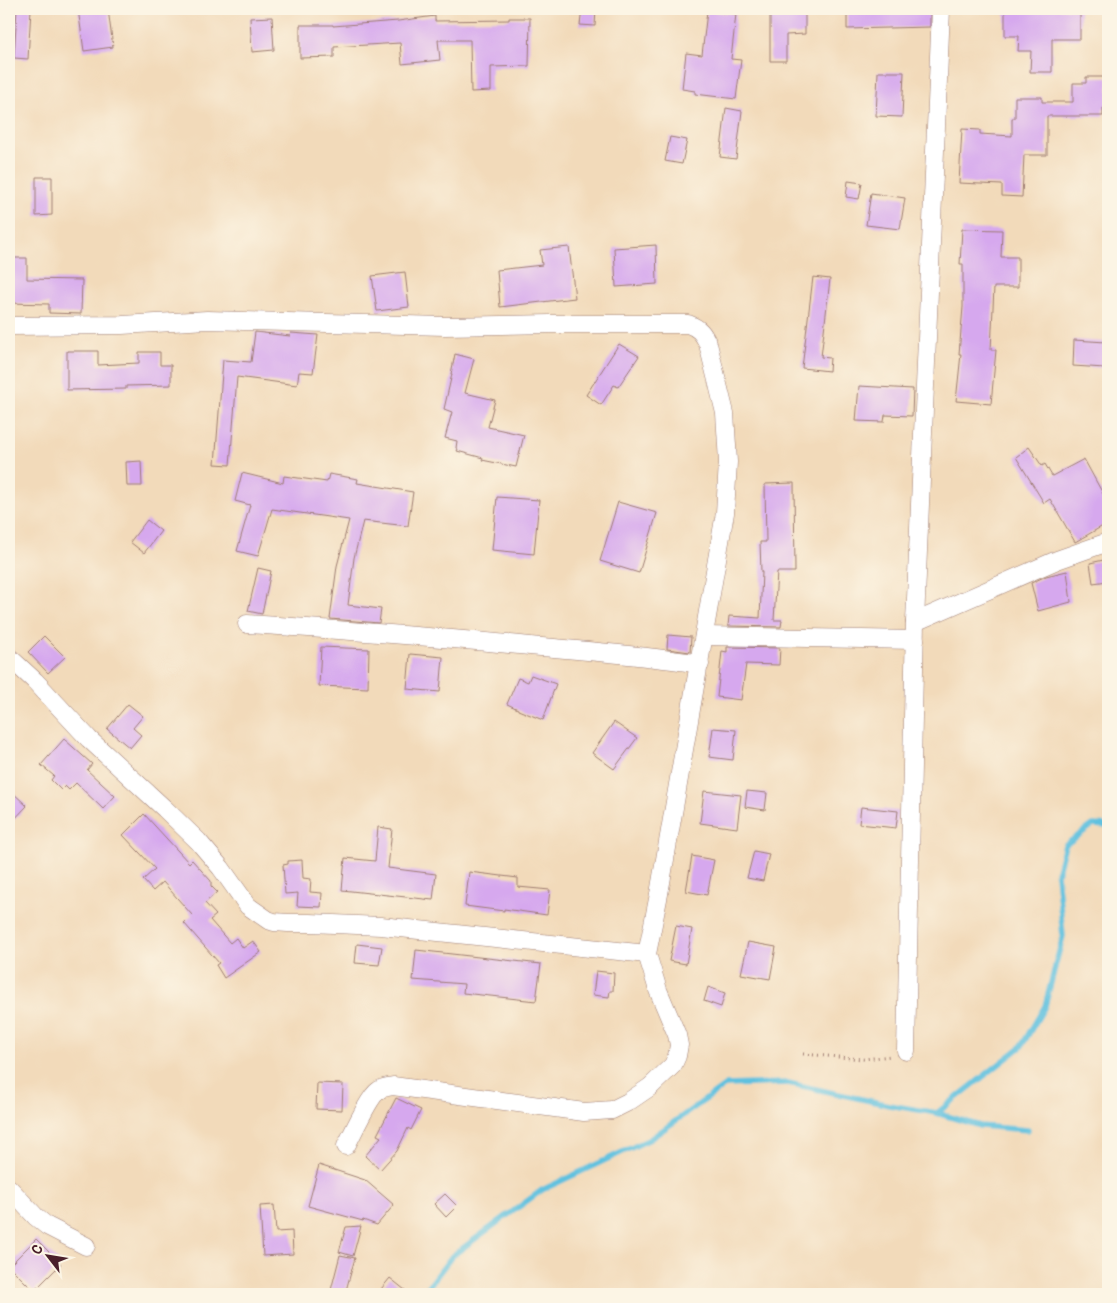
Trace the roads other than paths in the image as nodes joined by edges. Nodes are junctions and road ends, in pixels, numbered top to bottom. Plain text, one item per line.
1 (941, 9) edge
2 (9, 326) edge
3 (1108, 542) edge
4 (915, 622) junction
5 (247, 624) dead end
6 (704, 636) junction
7 (915, 640) junction
8 (9, 657) edge
9 (700, 664) junction
10 (647, 954) junction
11 (906, 1051) road end
12 (346, 1146) dead end
13 (9, 1188) edge
14 (86, 1246) dead end

1 - 4 street
2 - 6 street
3 - 4 street
4 - 7 street
5 - 9 street
6 - 7 street
6 - 9 street
7 - 11 street
8 - 10 street
9 - 10 street
10 - 12 street
13 - 14 street

